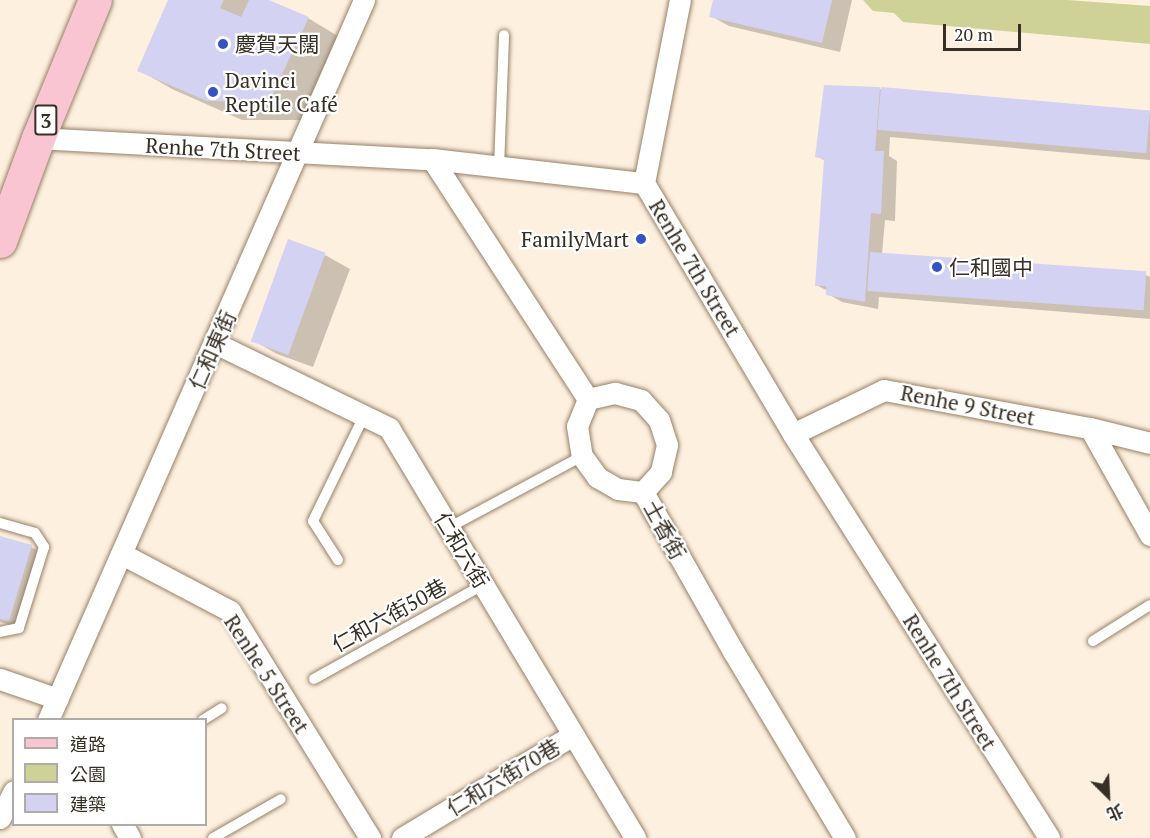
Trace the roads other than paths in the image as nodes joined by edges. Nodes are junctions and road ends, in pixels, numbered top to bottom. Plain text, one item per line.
1 (95, 0) edge
2 (364, 0) edge
3 (680, 0) edge
4 (504, 35) dead end
5 (38, 138) junction
6 (297, 154) junction
7 (432, 159) junction
8 (499, 166) junction
9 (644, 183) junction
10 (0, 241) edge
11 (215, 343) junction
12 (588, 399) junction
13 (364, 416) junction
14 (1090, 428) junction
15 (794, 434) junction
16 (1150, 443) edge
17 (582, 456) junction
18 (643, 492) junction
19 (0, 524) edge
20 (448, 528) junction
21 (1150, 534) edge
22 (122, 554) junction
23 (338, 560) dead end
24 (483, 585) junction
25 (1150, 605) edge
26 (0, 632) edge
27 (1093, 641) dead end
28 (0, 679) edge
29 (314, 679) dead end
30 (222, 708) dead end
31 (55, 712) edge
32 (206, 718) edge
33 (573, 735) junction
34 (12, 794) edge
35 (281, 799) dead end
36 (0, 818) edge
37 (213, 838) edge
38 (370, 838) edge
39 (402, 838) edge
40 (634, 838) edge
41 (845, 838) edge
42 (1049, 838) edge

1 - 5 main road, 3
2 - 6 street, 仁和東街
3 - 9 street
4 - 8 lane
5 - 6 street, Renhe 7th Street
5 - 10 main road, 3
6 - 7 street, Renhe 7th Street
6 - 11 street, 仁和東街
7 - 8 street, Renhe 7th Street
7 - 12 street
8 - 9 street, Renhe 7th Street
9 - 15 street, Renhe 7th Street
11 - 13 street, 仁和六街
11 - 22 street, 仁和東街
12 - 17 street
12 - 18 street
13 - 20 street, 仁和六街
13 - 23 lane
14 - 15 street, Renhe 9 Street
14 - 16 street, Renhe 9 Street
14 - 21 street
15 - 42 street, Renhe 7th Street
17 - 18 street, 士香街
17 - 20 lane
18 - 41 street, 士香街
19 - 26 lane
20 - 24 street, 仁和六街
22 - 31 street, 仁和東街
22 - 38 street, Renhe 5 Street
24 - 29 lane, 仁和六街50巷
24 - 33 street, 仁和六街
25 - 27 lane
28 - 31 street
30 - 32 lane
33 - 39 street, 仁和六街70巷
33 - 40 street, 仁和六街
34 - 36 street
35 - 37 lane

